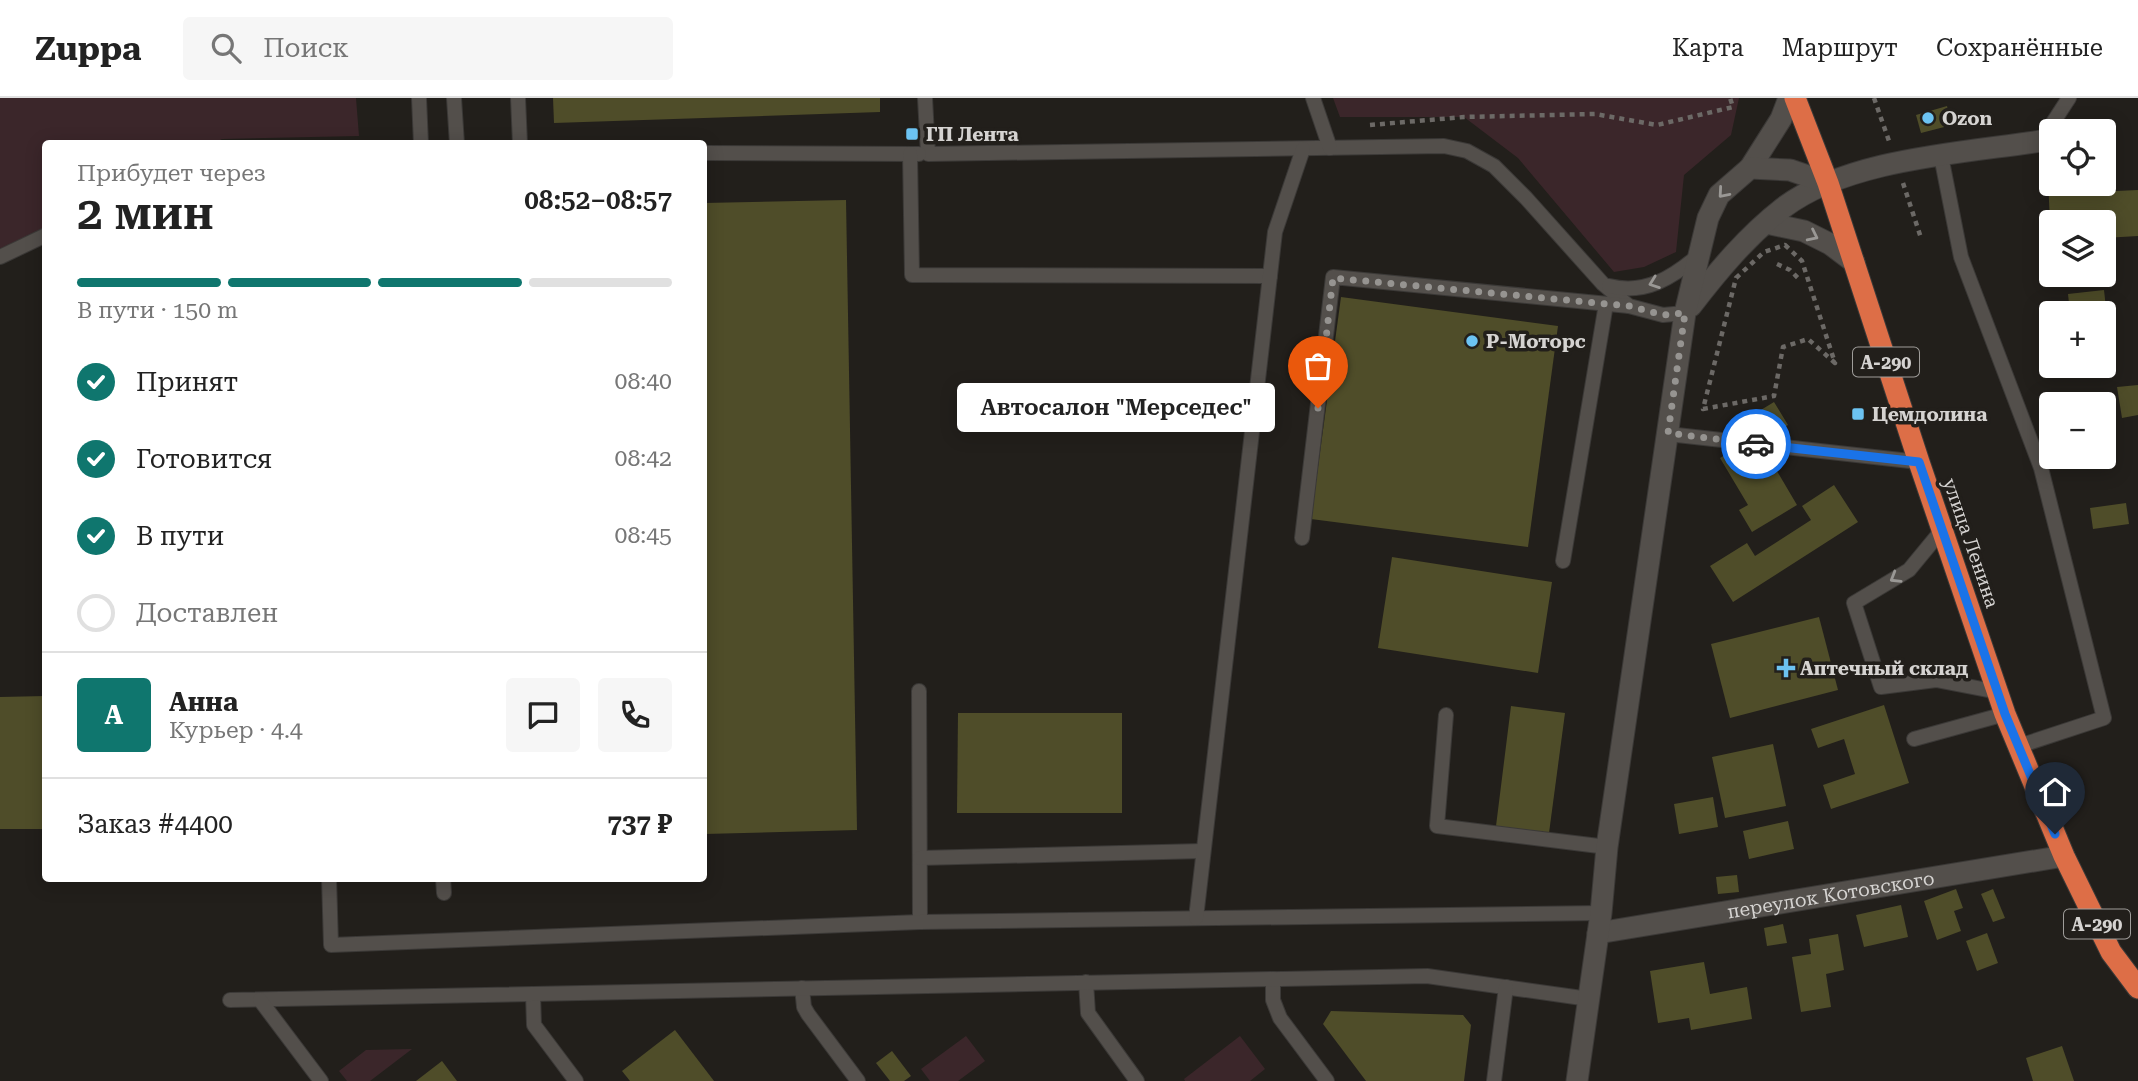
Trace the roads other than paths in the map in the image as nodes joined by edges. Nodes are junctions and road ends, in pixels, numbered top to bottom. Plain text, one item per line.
1 (419, 98) edge
2 (454, 98) edge
3 (518, 98) edge
4 (925, 98) edge
5 (1313, 98) edge
6 (1788, 98) edge
7 (1795, 98) edge
8 (2069, 98) edge
9 (2055, 119) edge
10 (421, 140) edge
11 (457, 140) edge
12 (520, 140) edge
13 (2039, 141) edge
14 (1330, 148) junction
15 (1303, 149) junction
16 (707, 153) edge
17 (910, 154) junction
18 (928, 154) junction
19 (1941, 156) junction
20 (1750, 167) junction
21 (1828, 183) junction
22 (1766, 223) junction
23 (42, 236) edge
24 (1699, 255) junction
25 (0, 257) edge
26 (1854, 262) junction
27 (1270, 276) junction
28 (1603, 284) junction
29 (1606, 304) junction
30 (1629, 306) junction
31 (1685, 313) junction
32 (1668, 433) junction
33 (1919, 462) junction
34 (1942, 530) junction
35 (1302, 538) dead end
36 (1563, 561) dead end
37 (919, 691) dead end
38 (1998, 692) junction
39 (2005, 714) junction
40 (1446, 715) dead end
41 (1914, 738) dead end
42 (2018, 746) junction
43 (1607, 847) junction
44 (1203, 852) junction
45 (2064, 856) junction
46 (920, 858) junction
47 (329, 882) edge
48 (1196, 918) junction
49 (920, 922) junction
50 (1599, 923) junction
51 (1273, 978) junction
52 (1086, 982) junction
53 (1506, 987) junction
54 (802, 988) junction
55 (2138, 988) edge
56 (533, 994) junction
57 (1589, 999) junction
58 (230, 1000) dead end
59 (260, 1000) junction
60 (321, 1081) edge
61 (576, 1081) edge
62 (858, 1081) edge
63 (1137, 1081) edge
64 (1327, 1081) edge
65 (1494, 1081) edge
66 (1577, 1081) edge

1 - 10 lane
2 - 11 lane
3 - 12 lane
4 - 18 lane
5 - 14 lane
6 - 20 street
7 - 21 highway, улица Ленина / А-290
8 - 9 lane
13 - 19 street
14 - 15 lane
14 - 28 lane
15 - 18 lane
15 - 27 lane
16 - 17 lane
17 - 18 lane
17 - 27 lane
19 - 21 street
19 - 42 lane
20 - 21 street
20 -> 24 street
21 - 22 street
21 - 26 highway, улица Ленина / А-290
22 -> 26 street
22 - 31 street
23 - 25 lane
24 -> 28 lane
24 - 31 street
26 - 33 highway, улица Ленина / А-290
27 - 44 lane
28 - 30 lane
29 - 30 lane
29 - 35 lane
29 - 36 lane
30 - 31 lane
31 - 32 street
32 - 33 lane
32 - 43 street
33 - 34 highway, улица Ленина / А-290
34 - 38 highway, улица Ленина / А-290
34 -> 38 lane
37 - 46 lane
38 - 39 highway, улица Ленина / А-290
39 - 41 lane
39 - 42 highway, улица Ленина / А-290
40 - 43 lane
42 - 45 highway, улица Ленина / А-290
43 - 50 street
44 - 46 lane
44 - 48 lane
45 - 50 street, переулок Котовского
45 - 55 highway, улица Ленина / А-290
46 - 49 lane
47 - 49 lane
48 - 49 lane
48 - 50 lane
50 - 57 street
51 - 52 lane
51 - 53 lane
51 - 64 lane
52 - 54 lane
52 - 63 lane
53 - 57 lane
53 - 65 lane
54 - 56 lane
54 - 62 lane
56 - 59 lane
56 - 61 lane
57 - 66 street
58 - 59 lane
59 - 60 lane

